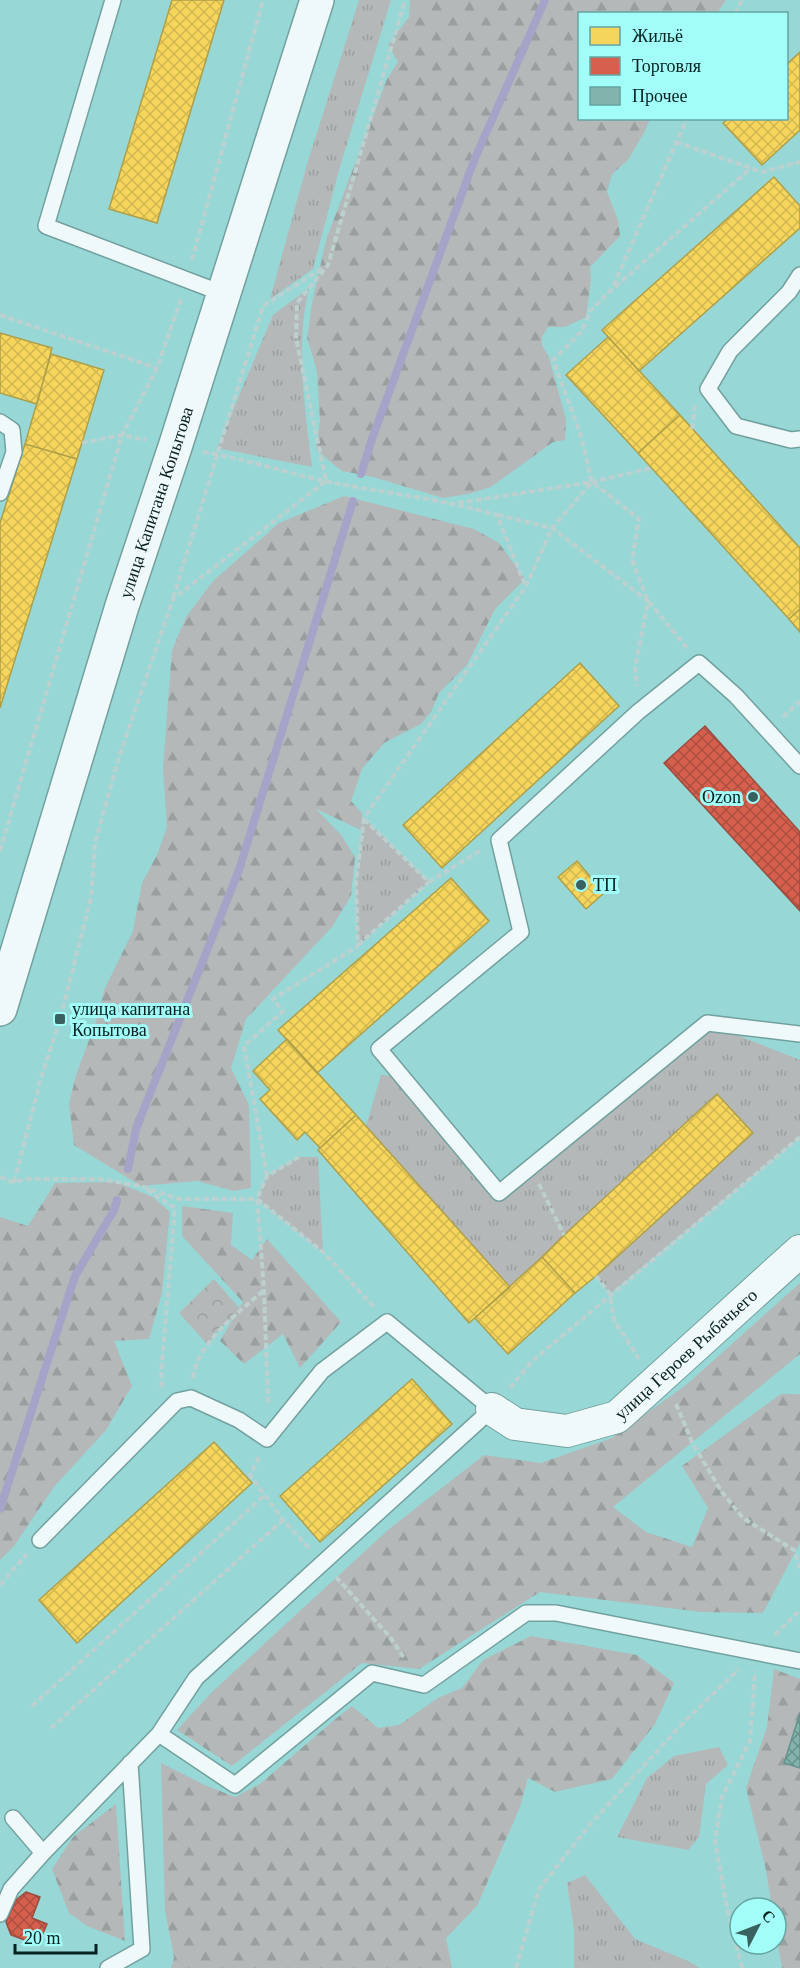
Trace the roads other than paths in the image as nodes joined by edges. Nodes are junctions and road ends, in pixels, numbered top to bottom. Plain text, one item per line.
1 (113, 0) edge
2 (317, 0) edge
3 (800, 275) edge
4 (224, 294) junction
5 (0, 422) edge
6 (800, 439) edge
7 (0, 493) edge
8 (800, 766) edge
9 (0, 1009) edge
10 (800, 1034) edge
11 (800, 1251) edge
12 (492, 1409) junction
13 (40, 1540) road end
14 (800, 1661) edge
15 (159, 1734) junction
16 (130, 1763) junction
17 (13, 1818) dead end
18 (43, 1853) junction
19 (0, 1914) edge
20 (108, 1968) edge

1 - 4 lane
2 - 4 main road, улица Капитана Копытова
3 - 6 lane
4 - 9 main road, улица Капитана Копытова
5 - 7 lane
8 - 10 lane
11 - 12 street, улица Героев Рыбачьего
12 - 13 lane
12 - 15 lane
14 - 15 lane
15 - 16 lane
16 - 18 lane
16 - 20 lane
17 - 18 lane
18 - 19 lane

